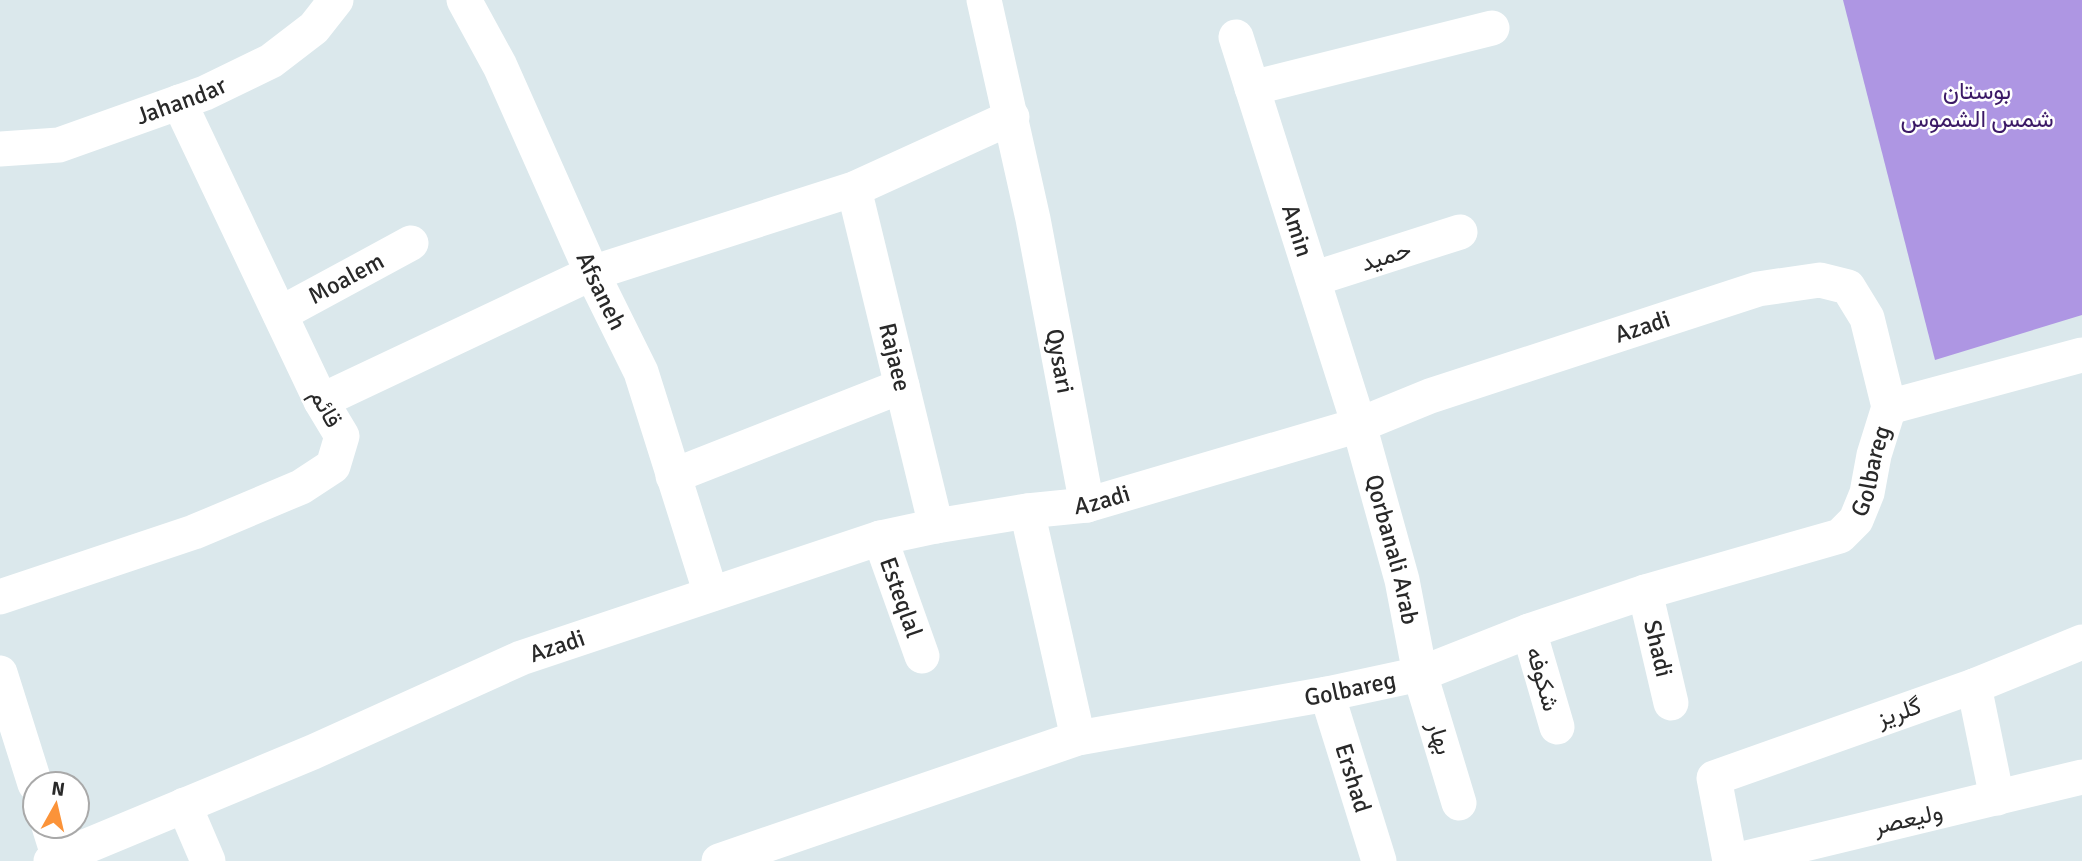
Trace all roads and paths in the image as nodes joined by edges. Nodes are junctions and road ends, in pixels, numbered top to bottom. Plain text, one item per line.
1 (336, 0) edge
2 (464, 0) edge
3 (984, 0) edge
4 (1492, 28) dead end
5 (1236, 37) dead end
6 (1252, 88) junction
7 (179, 103) junction
8 (1012, 117) junction
9 (0, 149) edge
10 (854, 189) junction
11 (1460, 232) dead end
12 (411, 243) dead end
13 (592, 273) junction
14 (1313, 279) junction
15 (280, 314) junction
16 (2082, 355) edge
17 (902, 386) junction
18 (321, 401) junction
19 (1889, 407) junction
20 (1359, 425) junction
21 (673, 476) junction
22 (1087, 505) junction
23 (1027, 511) junction
24 (936, 526) junction
25 (880, 538) junction
26 (1645, 592) junction
27 (710, 594) junction
28 (0, 597) edge
29 (1530, 631) junction
30 (2082, 642) edge
31 (922, 656) dead end
32 (0, 673) edge
33 (1420, 674) junction
34 (1974, 686) junction
35 (1327, 694) junction
36 (1671, 703) dead end
37 (1557, 727) dead end
38 (1079, 738) junction
39 (31, 770) edge
40 (2082, 777) edge
41 (1997, 798) junction
42 (1459, 803) dead end
43 (184, 805) junction
44 (53, 848) edge
45 (729, 859) edge
46 (208, 861) edge
47 (1379, 861) edge
48 (1732, 861) edge

1 - 7 street, Jahandar
2 - 13 street, Afsaneh
3 - 8 street, Qysari
4 - 6 street
5 - 6 street, Amin
6 - 14 street, Amin
7 - 9 street, Jahandar
7 - 15 street, قائم
8 - 10 street
8 - 22 street, Qysari
10 - 13 street
10 - 17 street, Rajaee
11 - 14 street, حمید
12 - 15 street, Moalem
13 - 18 street
13 - 21 street, Afsaneh
14 - 20 street, Amin
15 - 18 street, قائم
16 - 19 street
17 - 21 street
17 - 24 street, Rajaee
18 - 28 street, قائم
19 - 20 street, Azadi
19 - 26 street, Golbareg
20 - 22 street, Azadi
20 - 33 street, Qorbanali Arab
21 - 27 street, Afsaneh
22 - 23 street, Azadi
23 - 24 street, Azadi
23 - 38 street
24 - 25 street, Azadi
25 - 27 street, Azadi
25 - 31 street, Esteqlal
26 - 29 street, Golbareg
26 - 36 street, Shadi
27 - 43 street, Azadi
29 - 33 street, Golbareg
29 - 37 street, شکوفه
30 - 34 street, گلریز
32 - 39 street
33 - 35 street, Golbareg
33 - 42 street, بهار
34 - 41 street
34 - 48 street, گلریز
35 - 38 street, Golbareg
35 - 47 street, Ershad
38 - 45 street, Golbareg
40 - 41 street, ولیعصر
41 - 48 street, ولیعصر
43 - 44 street, Azadi
43 - 46 street

